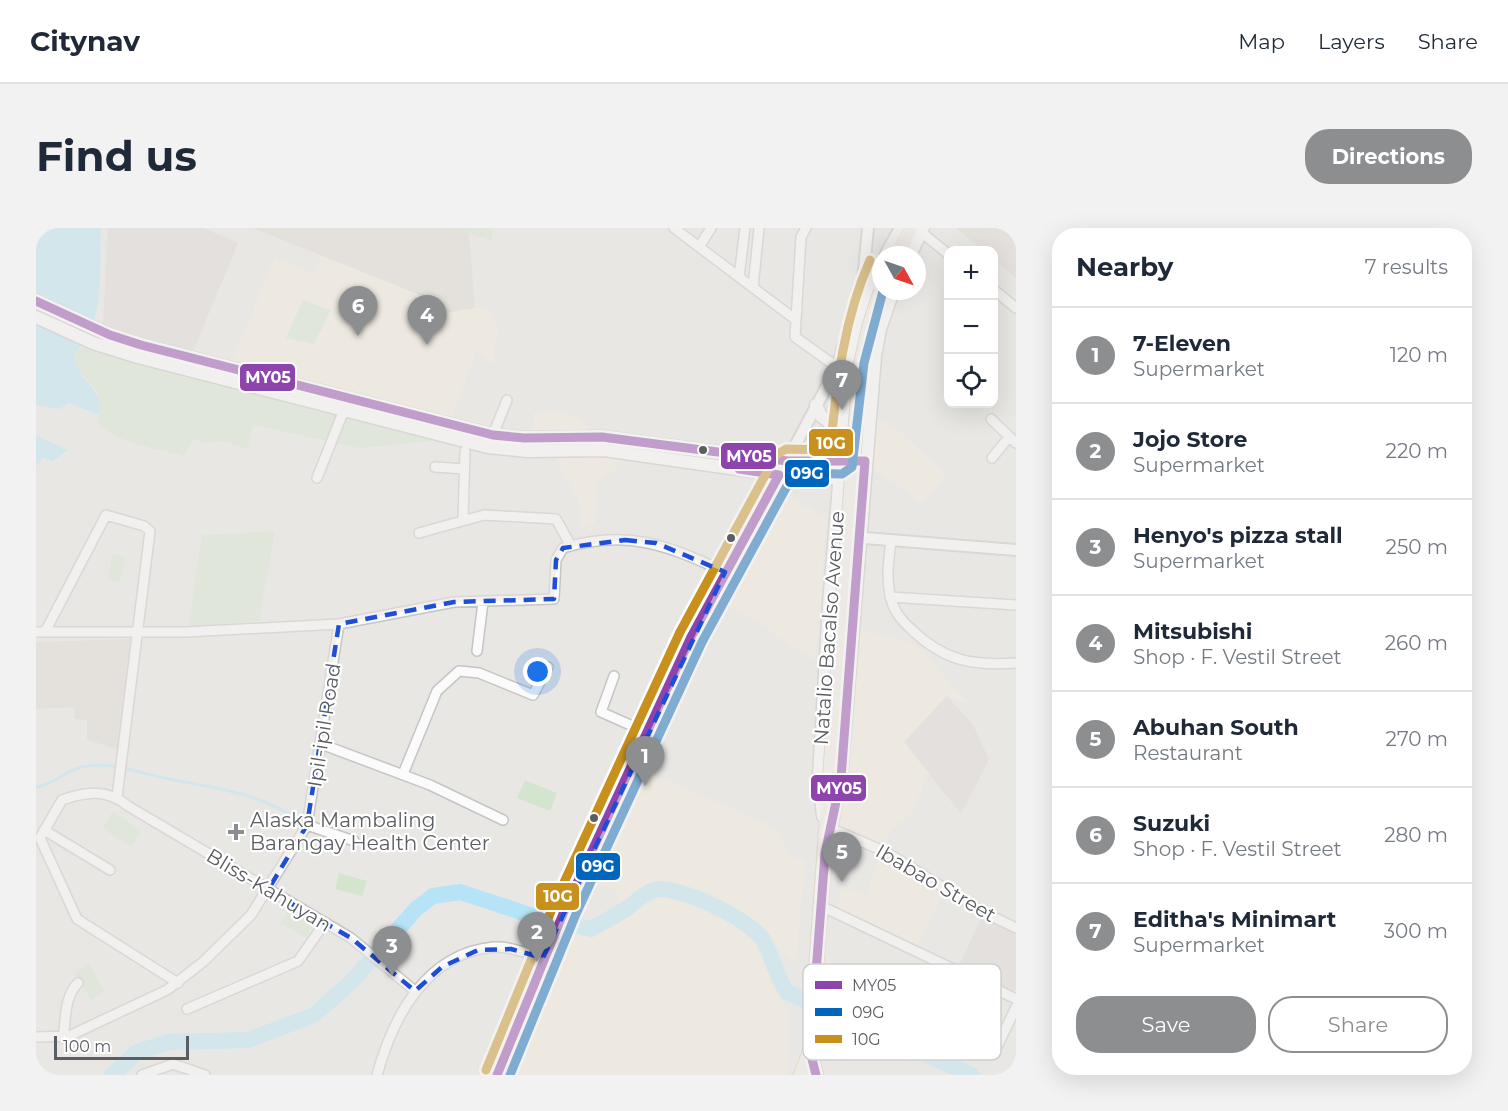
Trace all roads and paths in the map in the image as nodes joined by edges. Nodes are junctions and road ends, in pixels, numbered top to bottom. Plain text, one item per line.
1 (674, 228) edge
2 (711, 228) edge
3 (745, 228) edge
4 (759, 228) edge
5 (806, 228) edge
6 (868, 228) edge
7 (901, 228) edge
8 (917, 229) edge
9 (891, 246) edge
10 (906, 246) edge
11 (699, 247) junction
12 (944, 251) edge
13 (739, 277) junction
14 (872, 285) edge
15 (753, 288) junction
16 (998, 294) edge
17 (878, 300) edge
18 (890, 300) edge
19 (36, 302) edge
20 (1016, 308) edge
21 (36, 317) edge
22 (796, 320) junction
23 (837, 367) junction
24 (507, 400) dead end
25 (816, 405) junction
26 (344, 410) junction
27 (991, 419) dead end
28 (846, 420) junction
29 (493, 435) junction
30 (867, 435) junction
31 (1012, 440) edge
32 (465, 451) dead end
33 (992, 458) dead end
34 (787, 461) junction
35 (865, 461) junction
36 (841, 462) junction
37 (435, 467) dead end
38 (464, 469) junction
39 (779, 475) junction
40 (317, 478) dead end
41 (840, 478) junction
42 (863, 480) junction
43 (464, 519) junction
44 (418, 533) dead end
45 (834, 535) junction
46 (860, 537) junction
47 (891, 540) junction
48 (571, 546) junction
49 (1016, 550) edge
50 (726, 572) junction
51 (890, 597) junction
52 (483, 602) junction
53 (1016, 605) edge
54 (339, 624) junction
55 (41, 632) edge
56 (138, 633) junction
57 (477, 651) dead end
58 (1016, 663) edge
59 (548, 667) dead end
60 (614, 676) dead end
61 (646, 732) junction
62 (321, 744) junction
63 (403, 774) junction
64 (117, 797) junction
65 (502, 820) dead end
66 (307, 825) junction
67 (827, 827) junction
68 (45, 830) junction
69 (354, 841) dead end
70 (110, 870) dead end
71 (267, 890) junction
72 (821, 906) junction
73 (324, 924) junction
74 (1016, 928) edge
75 (543, 958) junction
76 (816, 964) edge
77 (943, 964) edge
78 (78, 983) dead end
79 (178, 983) junction
80 (414, 991) junction
81 (1001, 992) edge
82 (1016, 999) edge
83 (1016, 1007) edge
84 (187, 1009) dead end
85 (36, 1037) edge
86 (63, 1038) junction
87 (1001, 1038) edge
88 (807, 1060) edge
89 (812, 1060) edge
90 (142, 1075) edge
91 (205, 1075) edge
92 (377, 1075) edge
93 (497, 1075) edge
94 (801, 1075) edge
95 (816, 1075) edge

1 - 11 street
2 - 11 street
3 - 13 street
4 - 15 street
5 - 22 street
6 - 23 street
7 - 9 main road
8 - 10 main road
8 - 12 street
11 - 13 street
13 - 15 street
14 - 28 main road, Natalio Bacalso Avenue
15 - 22 street
16 - 20 street
17 - 67 main road, Natalio Bacalso Avenue, bridge
18 - 30 main road, Natalio Bacalso Avenue
19 - 29 main road
21 - 26 main road
22 - 23 street
23 - 25 street
24 - 29 street
25 - 28 main road
25 - 34 street
26 - 39 main road
26 - 40 street
27 - 31 street
28 - 30 main road
28 - 36 main road, Natalio Bacalso Avenue
29 - 34 main road
30 - 35 main road, Natalio Bacalso Avenue
31 - 33 street
32 - 38 street
34 - 36 main road
34 - 39 main road
35 - 36 main road
35 - 42 main road, Natalio Bacalso Avenue
36 - 41 main road, Natalio Bacalso Avenue
37 - 38 street
38 - 43 street
39 - 41 main road
39 - 50 main road
41 - 42 main road
41 - 45 main road, Natalio Bacalso Avenue
42 - 46 main road, Natalio Bacalso Avenue
43 - 44 street
43 - 48 street
45 - 46 street
45 - 67 main road, Natalio Bacalso Avenue
46 - 47 street
46 - 67 main road, Natalio Bacalso Avenue
47 - 49 street
47 - 51 street
48 - 50 street
48 - 52 street
50 - 61 main road
51 - 53 street
51 - 58 street
52 - 54 street
52 - 57 street
54 - 56 street
54 - 62 street, Ipil-ipil Road
55 - 56 street
55 - 56 street
56 - 64 street
59 - 63 street
60 - 61 street
61 - 75 main road
62 - 63 street
62 - 66 street, Ipil-ipil Road
63 - 65 street
64 - 68 street
64 - 71 street, Bliss-Kahuyan
66 - 69 street
66 - 71 street, Ipil-ipil Road
67 - 72 main road, Natalio Bacalso Avenue
67 - 74 street, Ibabao Street
68 - 70 street
68 - 79 street
71 - 73 street, Bliss-Kahuyan
71 - 79 street, Ipil-ipil Road
72 - 76 main road, Natalio Bacalso Avenue
72 - 77 street
73 - 80 street, Bliss-Kahuyan
73 - 84 street
75 - 80 street
75 - 93 main road
78 - 86 street
79 - 86 street, Ipil-ipil Road
80 - 92 street
81 - 82 street
83 - 87 street
85 - 86 street, Ipil-ipil Road
88 - 94 main road, Natalio Bacalso Avenue
89 - 95 main road, Natalio Bacalso Avenue
90 - 91 street

